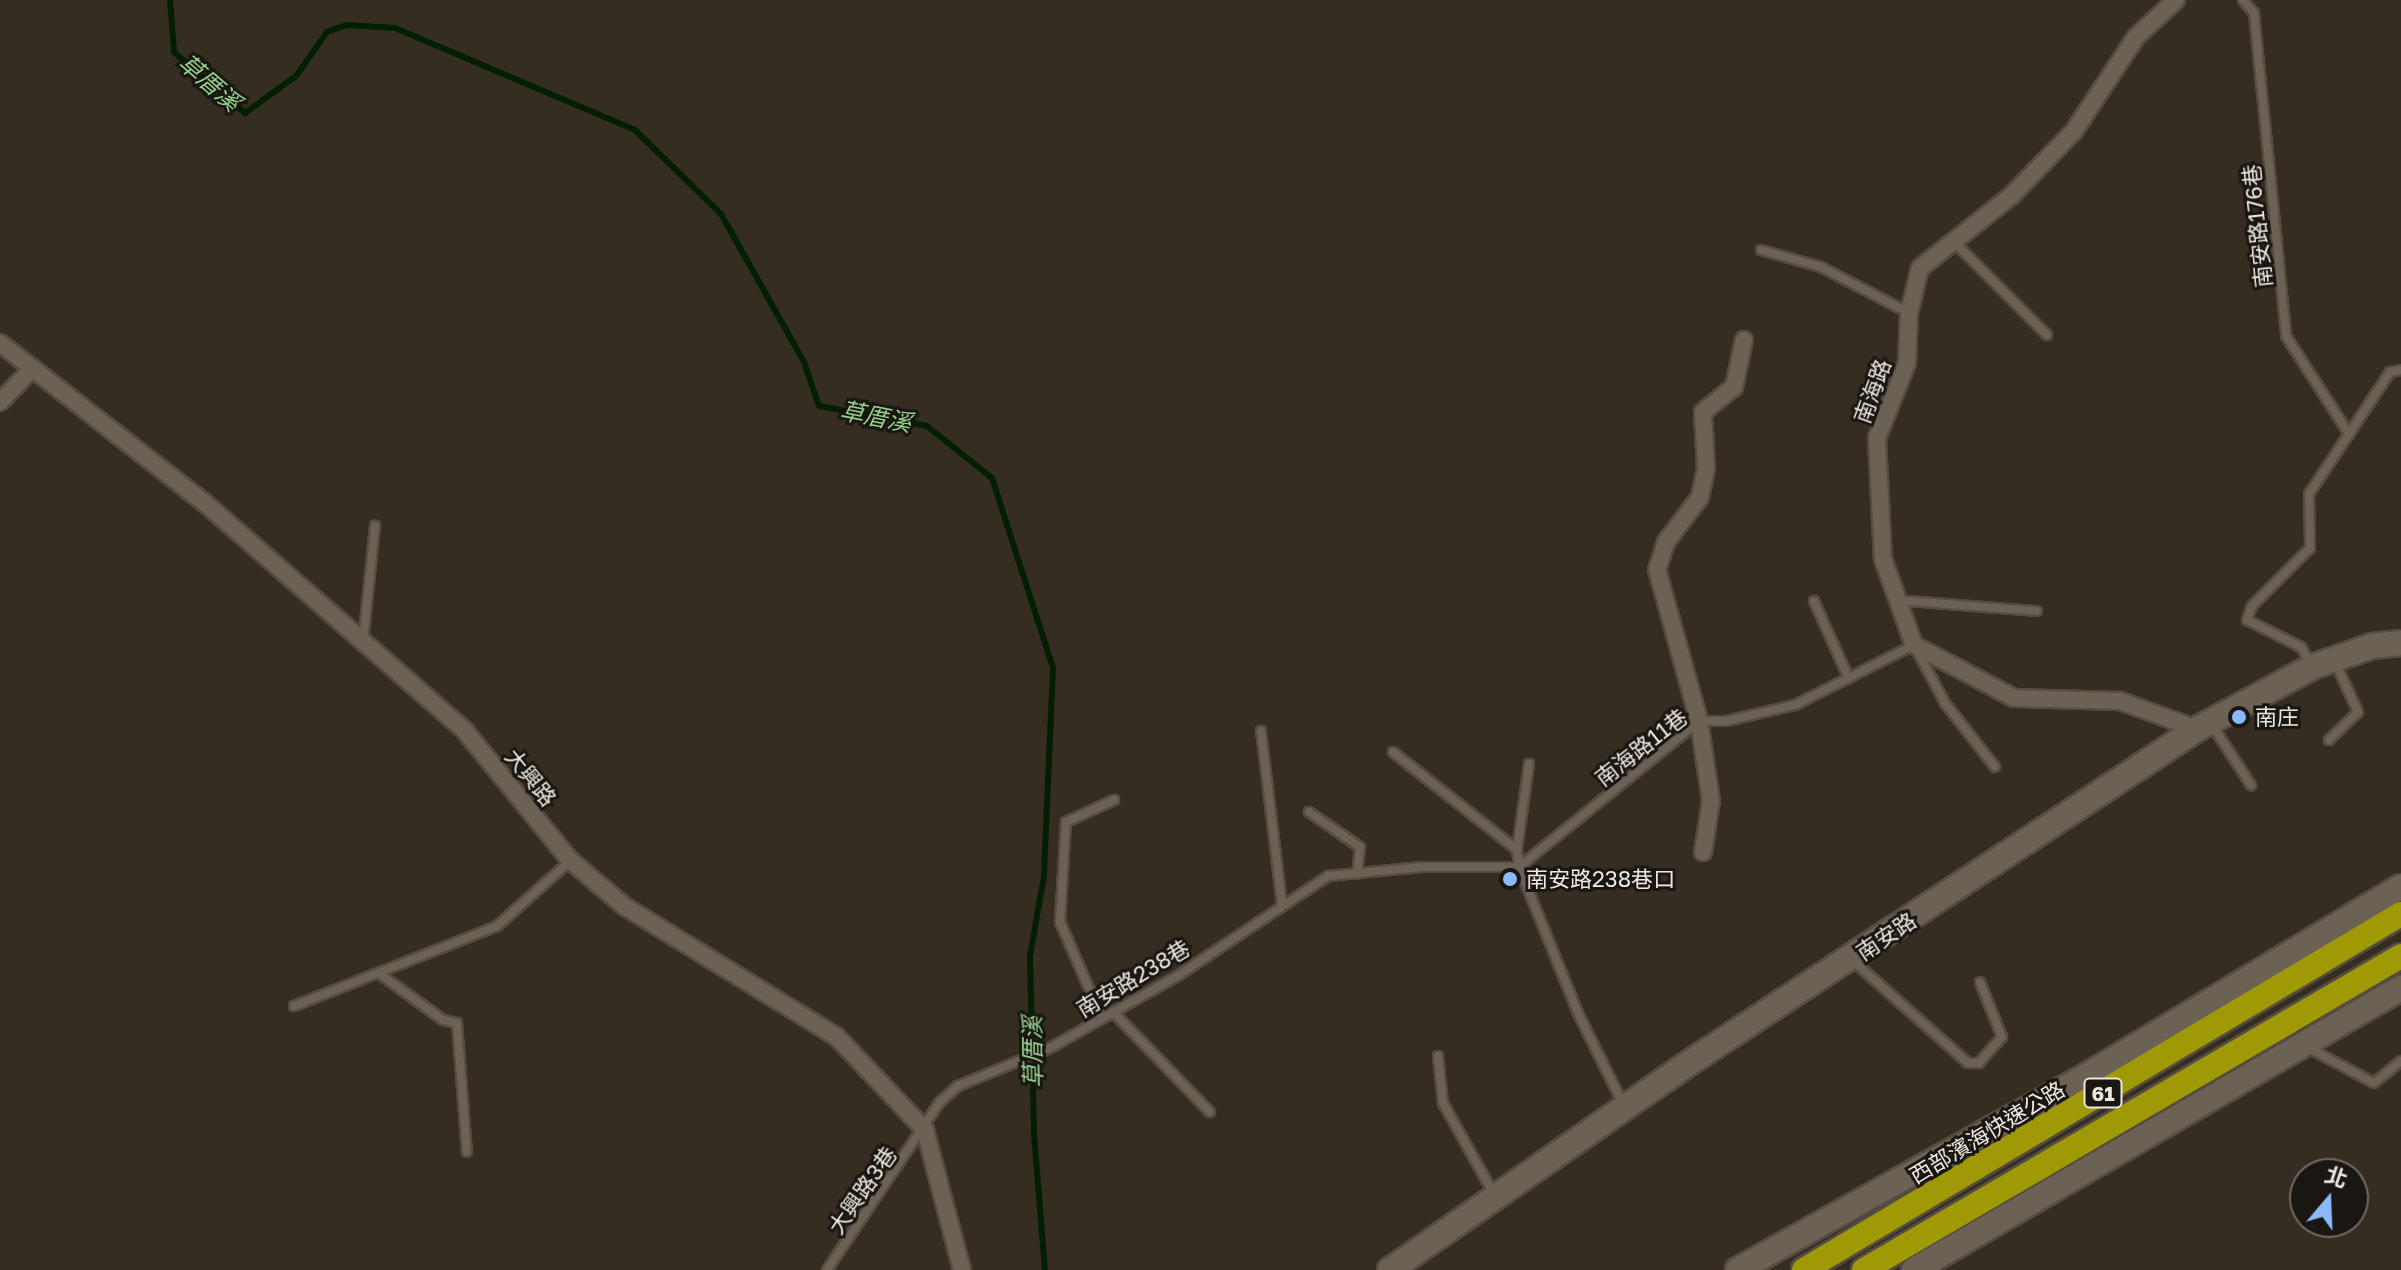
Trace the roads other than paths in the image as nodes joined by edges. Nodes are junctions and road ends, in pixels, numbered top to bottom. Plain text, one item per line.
1 (2176, 0) edge
2 (2243, 0) edge
3 (1952, 240) junction
4 (1761, 250) dead end
5 (1909, 313) junction
6 (2047, 335) dead end
7 (1744, 340) dead end
8 (0, 343) edge
9 (33, 368) junction
10 (2401, 370) edge
11 (0, 402) edge
12 (2349, 434) junction
13 (375, 526) dead end
14 (1896, 600) junction
15 (1814, 601) dead end
16 (2037, 611) dead end
17 (363, 643) junction
18 (2401, 643) edge
19 (1914, 645) junction
20 (2323, 663) junction
21 (1849, 679) junction
22 (1699, 721) junction
23 (2203, 726) junction
24 (1261, 731) dead end
25 (2329, 740) dead end
26 (1393, 752) dead end
27 (1529, 764) dead end
28 (1995, 767) dead end
29 (2251, 785) dead end
30 (1114, 800) dead end
31 (1309, 812) dead end
32 (1517, 850) junction
33 (1703, 852) dead end
34 (570, 860) junction
35 (1519, 867) junction
36 (1357, 874) junction
37 (2401, 887) edge
38 (1282, 904) junction
39 (2401, 914) edge
40 (2401, 956) edge
41 (1851, 959) junction
42 (380, 974) junction
43 (1980, 982) dead end
44 (2401, 988) edge
45 (294, 1006) dead end
46 (1113, 1012) junction
47 (1102, 1018) junction
48 (2306, 1046) junction
49 (1438, 1056) dead end
50 (2401, 1061) edge
51 (1625, 1109) junction
52 (1210, 1112) dead end
53 (925, 1130) junction
54 (467, 1152) dead end
55 (1497, 1200) junction
56 (827, 1270) edge
57 (962, 1270) edge
58 (1390, 1270) edge
59 (1738, 1270) edge
60 (1804, 1270) edge
61 (1864, 1270) edge
62 (1914, 1270) edge

1 - 3 street, 南海路
2 - 12 lane, 南安路176巷
3 - 5 street, 南海路
3 - 6 lane
4 - 5 lane
5 - 14 street, 南海路
7 - 22 street
8 - 9 street, 大興路
9 - 11 street
9 - 17 street, 大興路
10 - 12 lane
12 - 20 lane
13 - 17 lane
14 - 16 lane
14 - 19 street, 南海路
15 - 21 lane
17 - 34 street, 大興路
18 - 20 street, 南安路
19 - 21 lane, 南海路11巷
19 - 23 street
19 - 28 lane
20 - 23 street, 南安路
20 - 25 lane
21 - 22 lane, 南海路11巷
22 - 33 street
22 - 35 lane, 南海路11巷
23 - 29 lane
23 - 41 street, 南安路
24 - 38 lane
26 - 32 lane
27 - 32 lane
30 - 47 lane
31 - 36 lane
32 - 35 lane
34 - 42 lane
34 - 53 street, 大興路
35 - 36 lane, 南安路238巷
35 - 51 lane
36 - 38 lane, 南安路238巷
37 - 59 street
38 - 46 lane, 南安路238巷
39 - 60 highway, 西部濱海快速公路 / 61
40 - 61 highway, 61
41 - 43 lane
41 - 51 street, 南安路
42 - 45 lane
42 - 54 lane
44 - 48 street
46 - 47 lane, 南安路238巷
46 - 52 lane
47 - 53 lane, 南安路238巷
48 - 50 lane
48 - 62 street
49 - 55 lane
51 - 55 street, 南安路
53 - 56 lane, 大興路3巷
53 - 57 street, 大興路
55 - 58 street, 南安路

